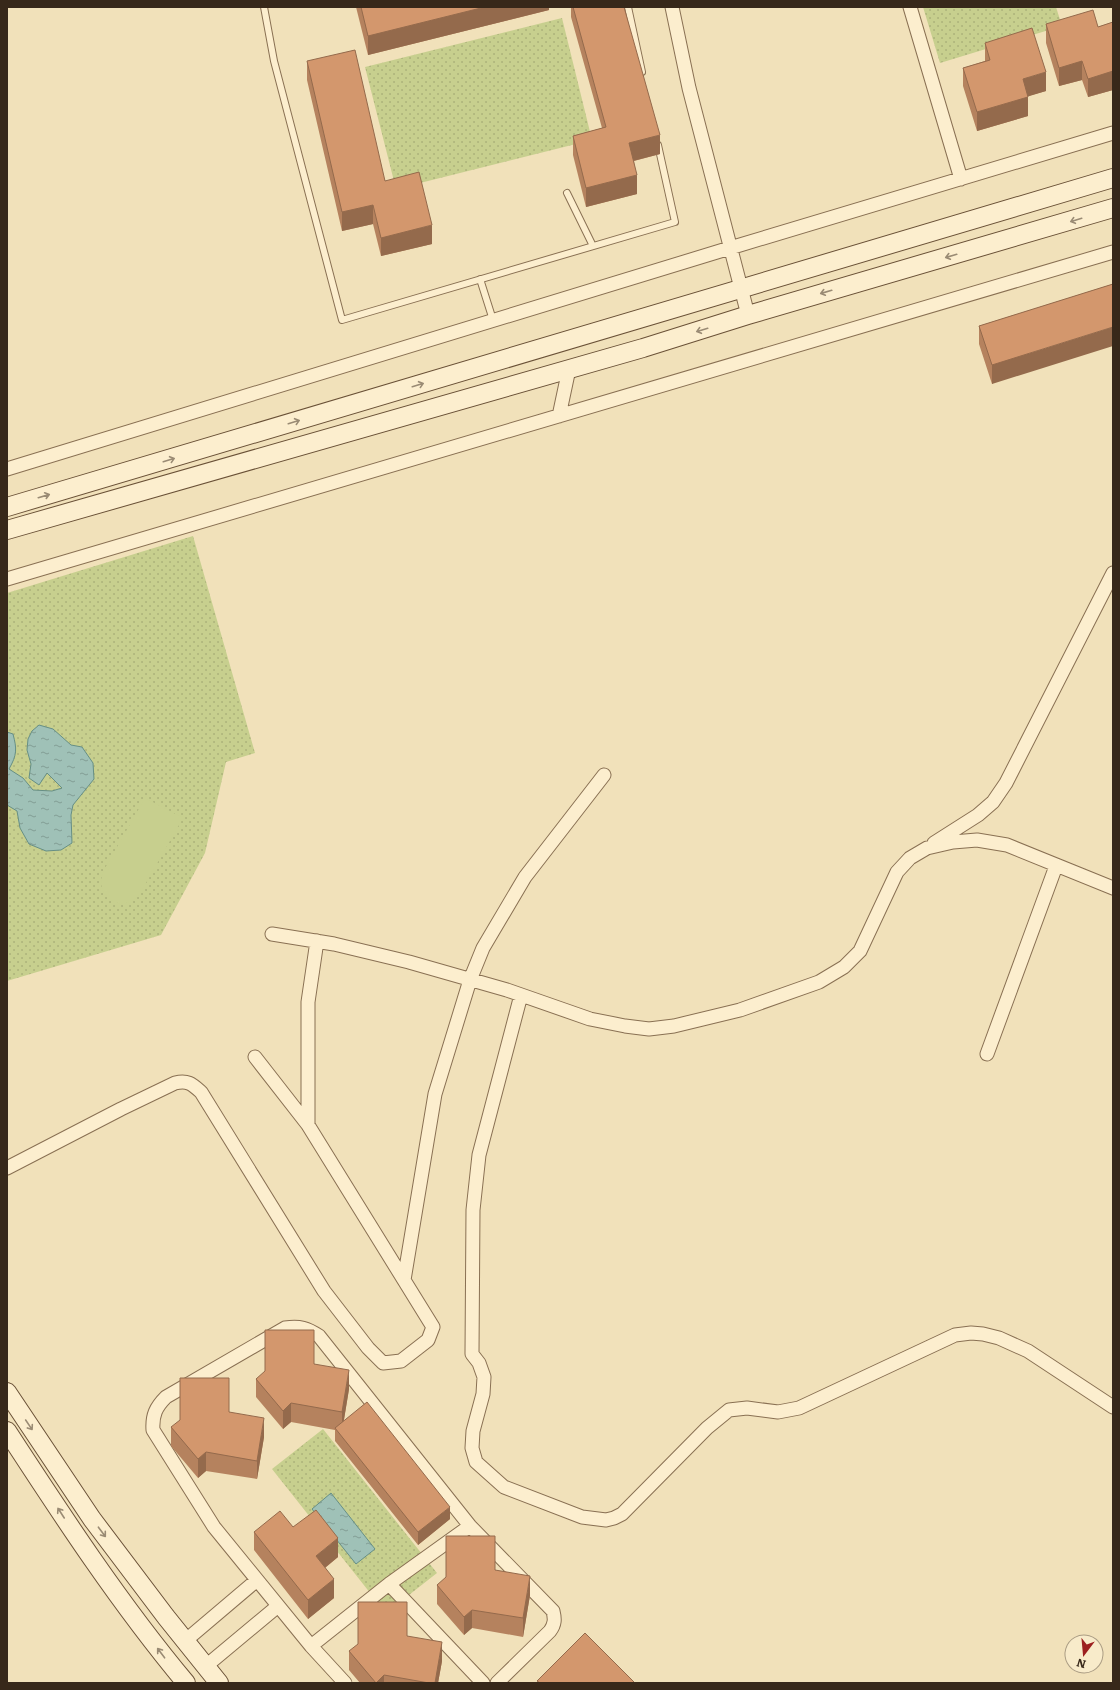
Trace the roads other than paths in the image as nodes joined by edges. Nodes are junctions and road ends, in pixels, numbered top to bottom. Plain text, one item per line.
1 (264, 7) edge
2 (628, 7) edge
3 (672, 7) edge
4 (910, 7) edge
5 (643, 76) edge
6 (1113, 133) edge
7 (657, 138) edge
8 (1113, 178) edge
9 (961, 179) junction
10 (567, 193) dead end
11 (1113, 208) edge
12 (593, 246) junction
13 (730, 248) junction
14 (1113, 252) edge
15 (480, 280) junction
16 (740, 289) junction
17 (748, 315) junction
18 (493, 320) junction
19 (569, 369) junction
20 (560, 412) junction
21 (7, 469) edge
22 (7, 507) edge
23 (7, 530) edge
24 (1113, 573) edge
25 (7, 579) edge
26 (604, 775) dead end
27 (927, 848) junction
28 (1056, 866) junction
29 (1113, 888) edge
30 (272, 934) dead end
31 (317, 941) junction
32 (470, 980) junction
33 (521, 995) junction
34 (987, 1054) dead end
35 (255, 1057) dead end
36 (308, 1126) junction
37 (7, 1168) edge
38 (404, 1280) junction
39 (7, 1392) edge
40 (1113, 1407) edge
41 (7, 1431) edge
42 (470, 1526) junction
43 (257, 1580) junction
44 (389, 1584) junction
45 (278, 1606) junction
46 (185, 1641) junction
47 (311, 1646) junction
48 (206, 1666) junction
49 (186, 1683) edge
50 (219, 1683) edge
51 (345, 1683) edge
52 (483, 1683) edge
53 (497, 1683) edge

1 - 15 lane
2 - 5 lane
3 - 13 street
4 - 9 street
6 - 9 street
7 - 12 lane
8 - 16 street
9 - 13 street
10 - 12 lane
11 -> 17 street
12 - 15 lane
13 - 16 street
13 - 18 street
14 - 20 street
15 - 18 lane
16 - 17 street
22 -> 16 street
17 -> 19 street
18 - 21 street
19 - 20 street
19 - 23 street
20 - 25 street
24 - 27 street
26 - 32 street
27 - 28 street
27 - 33 street
28 - 29 street
28 - 34 street
30 - 31 street
31 - 32 street
31 - 36 street
32 - 33 street
32 - 38 street
33 - 40 street
35 - 36 street
36 - 38 street
37 - 38 street
39 -> 46 street
49 -> 41 street
42 - 43 street
42 - 44 street
42 - 53 street
43 - 45 street
43 - 46 street
44 - 47 street
44 - 52 street
45 - 47 street
45 - 48 street
46 - 48 street
47 - 51 street
48 - 50 street

